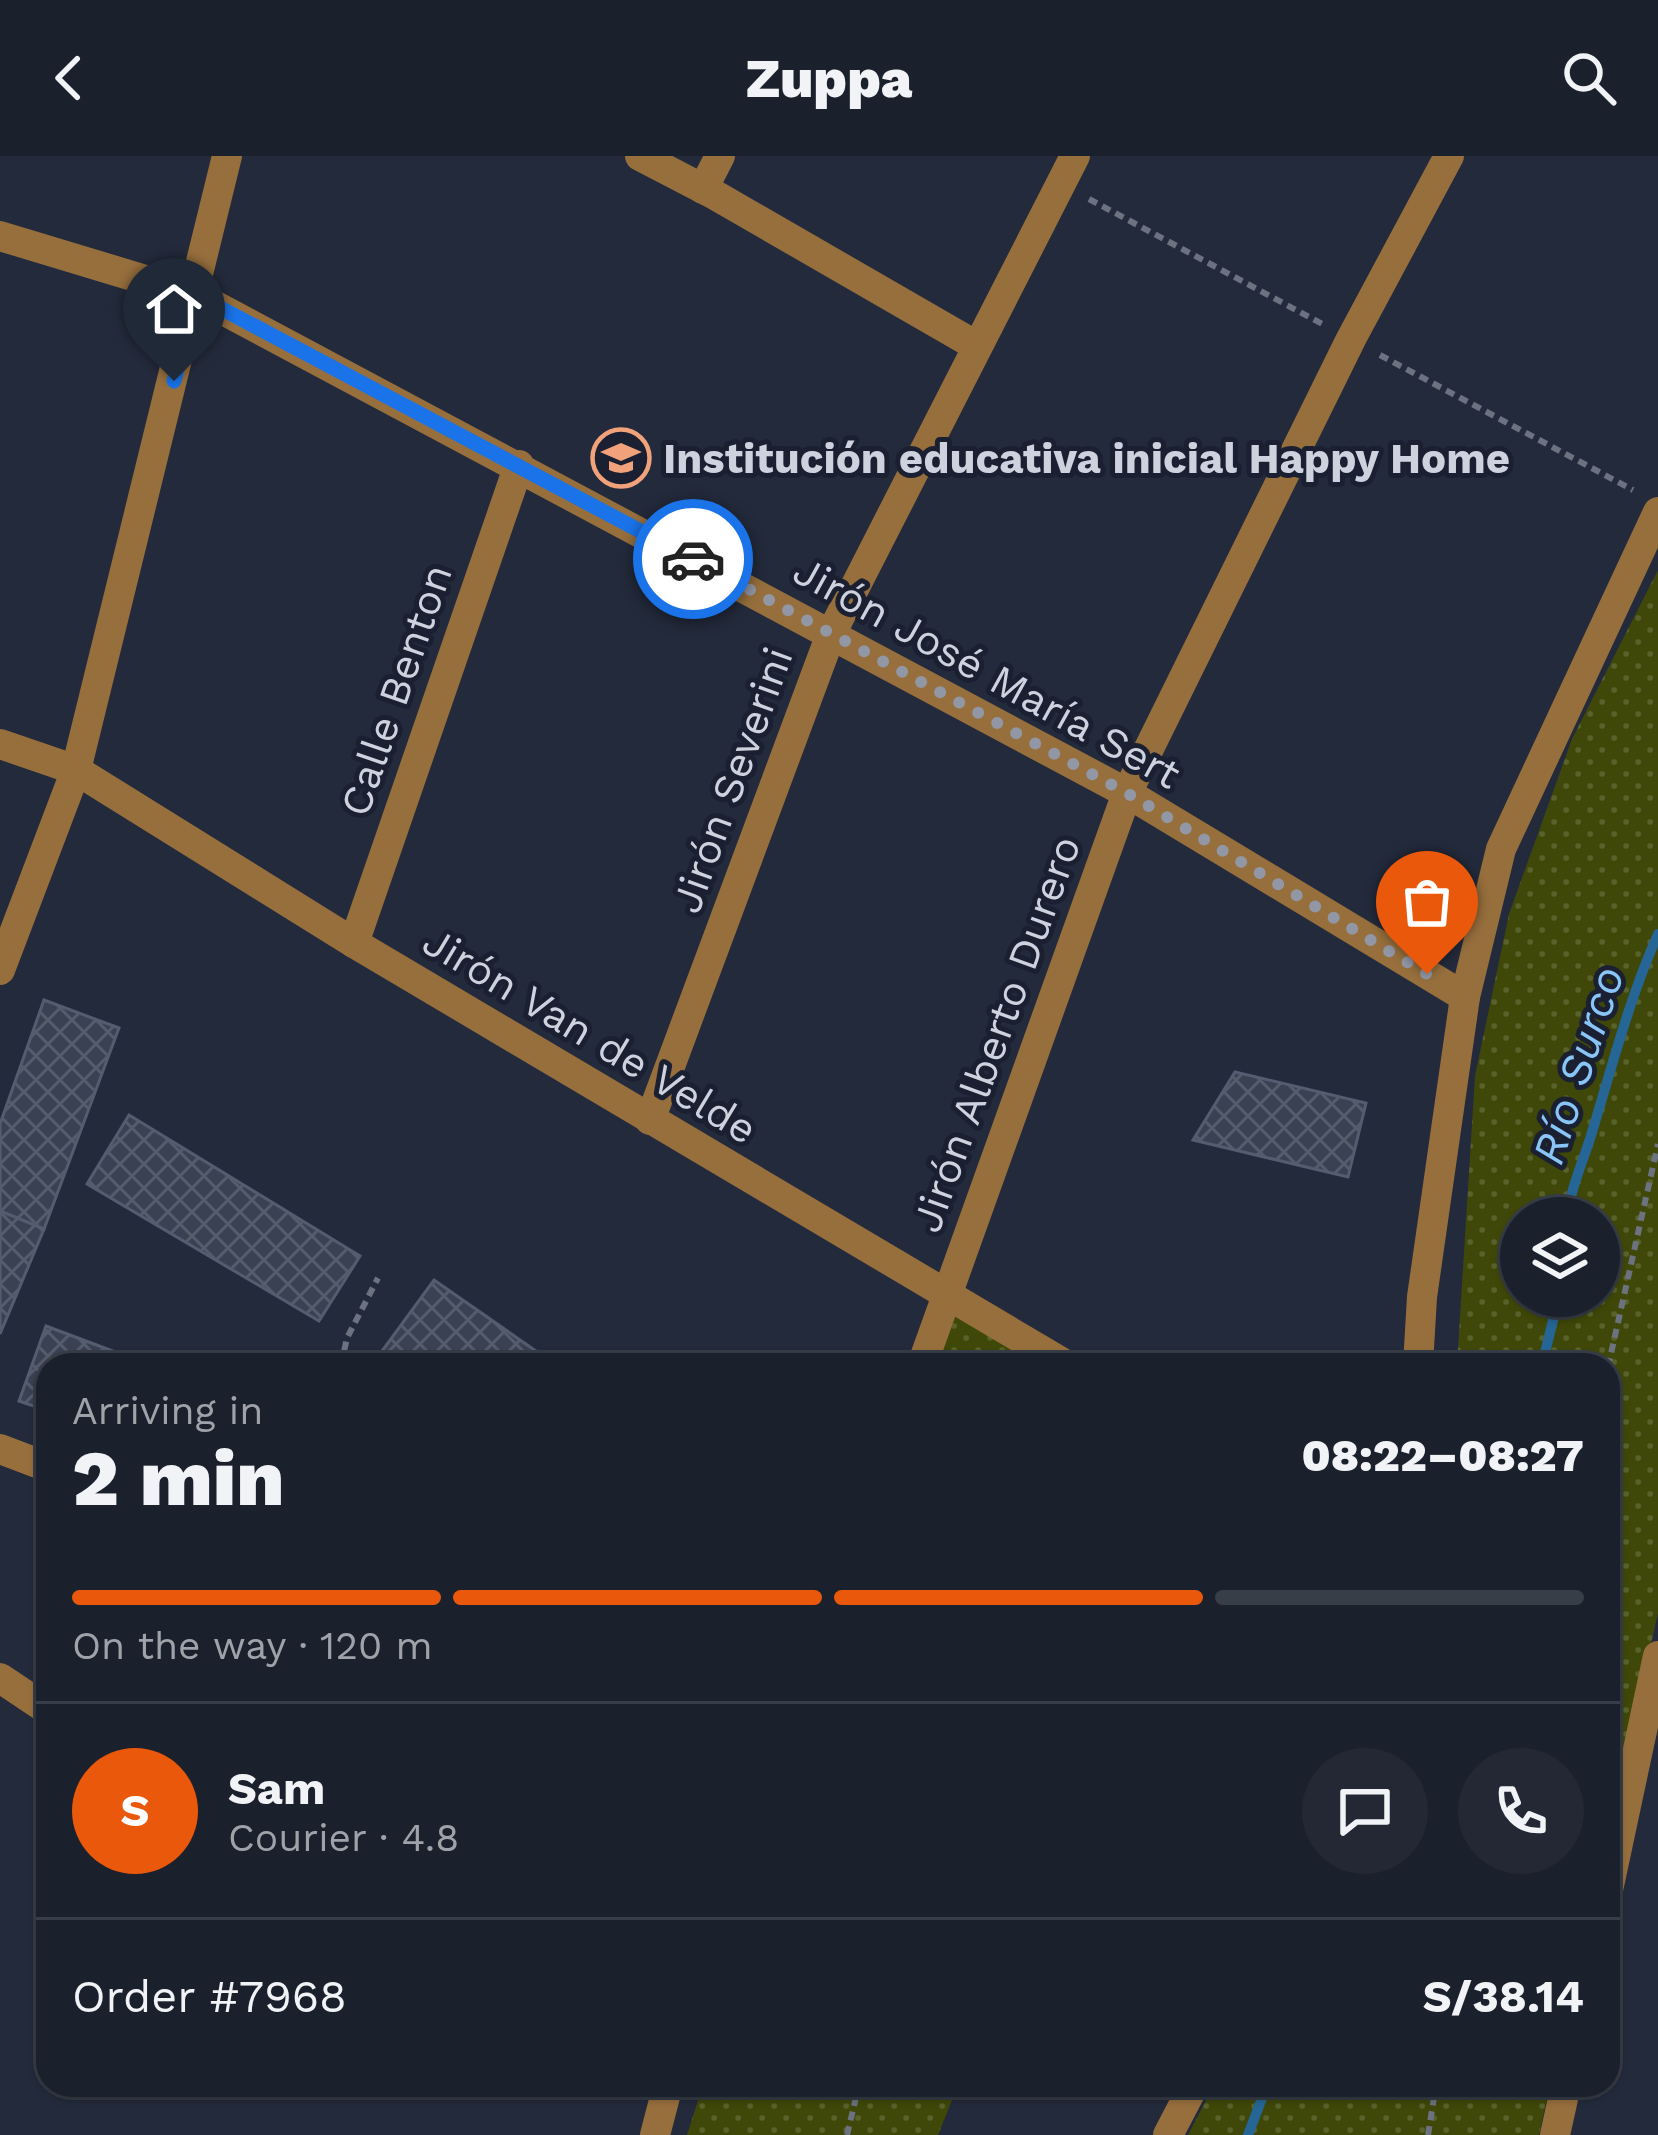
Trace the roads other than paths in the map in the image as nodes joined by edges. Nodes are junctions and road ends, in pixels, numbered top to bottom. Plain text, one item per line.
1 (226, 156) edge
2 (640, 156) edge
3 (719, 156) edge
4 (1075, 156) edge
5 (1449, 156) edge
6 (703, 189) junction
7 (0, 236) edge
8 (196, 295) junction
9 (976, 345) junction
10 (519, 465) junction
11 (1658, 512) edge
12 (831, 634) junction
13 (0, 744) edge
14 (76, 770) junction
15 (1127, 793) junction
16 (354, 943) junction
17 (0, 970) edge
18 (1465, 997) junction
19 (650, 1120) junction
20 (946, 1295) junction
21 (926, 1353) edge
22 (1045, 1353) edge
23 (1419, 1353) edge
24 (0, 1449) edge
25 (36, 1463) edge
26 (1658, 1656) edge
27 (0, 1678) edge
28 (36, 1701) edge
29 (1652, 1720) edge
30 (1620, 1844) edge
31 (665, 2097) edge
32 (1188, 2097) edge
33 (1563, 2097) edge
34 (655, 2135) edge
35 (1168, 2135) edge
36 (1555, 2135) edge

1 - 8 street
2 - 6 street
3 - 6 street
4 - 9 street, Jirón Severini
5 - 15 street, Jirón Alberto Durero
6 - 9 street
7 - 8 street, Jirón José María Sert
8 - 10 street, Jirón José María Sert
8 - 14 street
9 - 12 street, Jirón Severini
10 - 12 street, Jirón José María Sert
10 - 16 street, Calle Benton
11 - 18 street
12 - 15 street, Jirón José María Sert
12 - 19 street, Jirón Severini
13 - 14 street, Jirón Van de Velde
14 - 16 street, Jirón Van de Velde
14 - 17 street
15 - 18 street, Jirón José María Sert
15 - 20 street, Jirón Alberto Durero
16 - 19 street, Jirón Van de Velde
18 - 23 street
19 - 20 street, Jirón Van de Velde
20 - 21 street, Jirón Alberto Durero
20 - 22 street, Jirón Van de Velde
24 - 25 street
26 - 29 street
27 - 28 street
29 - 30 street
31 - 34 street
32 - 35 street
33 - 36 street

